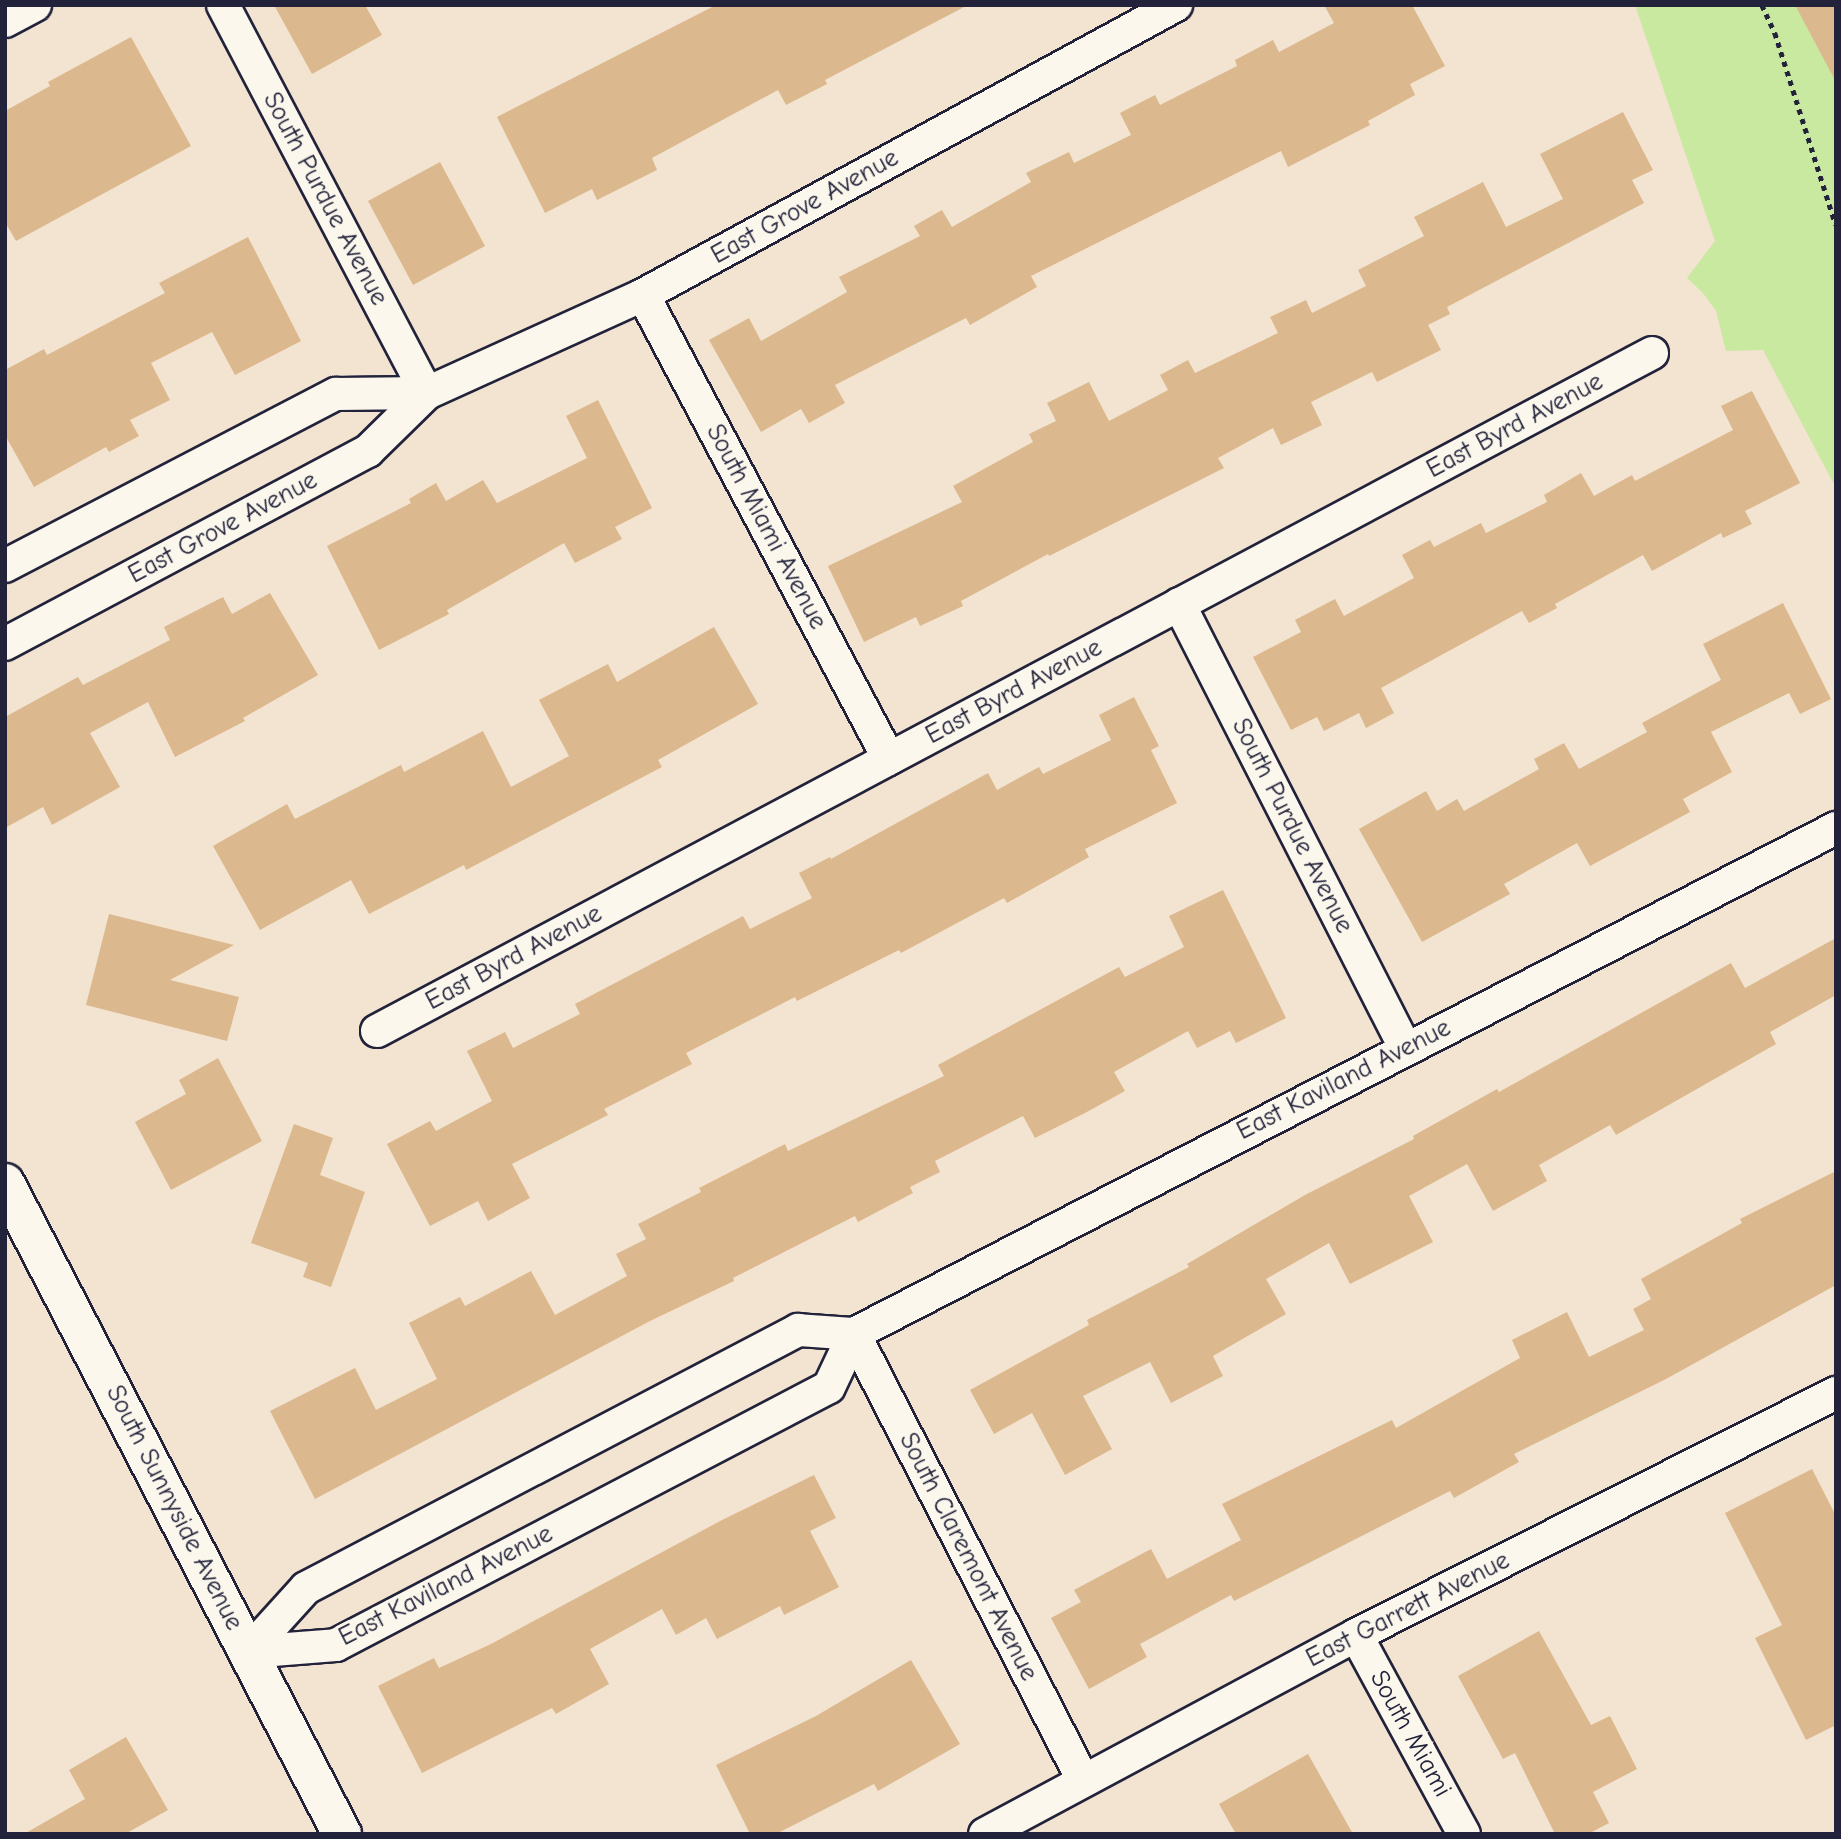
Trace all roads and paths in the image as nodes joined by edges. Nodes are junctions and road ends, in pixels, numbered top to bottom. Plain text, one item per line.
1 (35, 5) edge
2 (223, 5) edge
3 (1176, 5) edge
4 (1762, 5) edge
5 (5, 21) edge
6 (1836, 225) edge
7 (643, 295) junction
8 (1652, 353) dead end
9 (427, 393) junction
10 (5, 566) edge
11 (1179, 604) junction
12 (5, 644) edge
13 (889, 759) junction
14 (1836, 828) edge
15 (377, 1031) dead end
16 (1405, 1047) junction
17 (5, 1183) edge
18 (854, 1334) junction
19 (1836, 1393) edge
20 (1356, 1635) junction
21 (248, 1652) junction
22 (1083, 1780) junction
23 (342, 1834) edge
24 (985, 1834) edge
25 (1464, 1834) edge

1 - 5 street
2 - 9 street, South Purdue Avenue
3 - 7 street, East Grove Avenue
4 - 6 path
7 - 9 street, East Grove Avenue
7 - 13 street, South Miami Avenue
8 - 11 street, East Byrd Avenue
9 - 10 street, East Grove Avenue
9 - 12 street, East Grove Avenue
11 - 13 street, East Byrd Avenue
11 - 16 street, South Purdue Avenue
13 - 15 street, East Byrd Avenue
14 - 16 street, East Kaviland Avenue
16 - 18 street, East Kaviland Avenue
17 - 21 street, South Sunnyside Avenue
18 - 21 street
18 - 21 street, East Kaviland Avenue
18 - 22 street, South Claremont Avenue
19 - 20 street, East Garrett Avenue
20 - 22 street, East Garrett Avenue
20 - 25 street, South Miami
21 - 23 street, South Sunnyside Avenue
22 - 24 street, East Garrett Avenue

